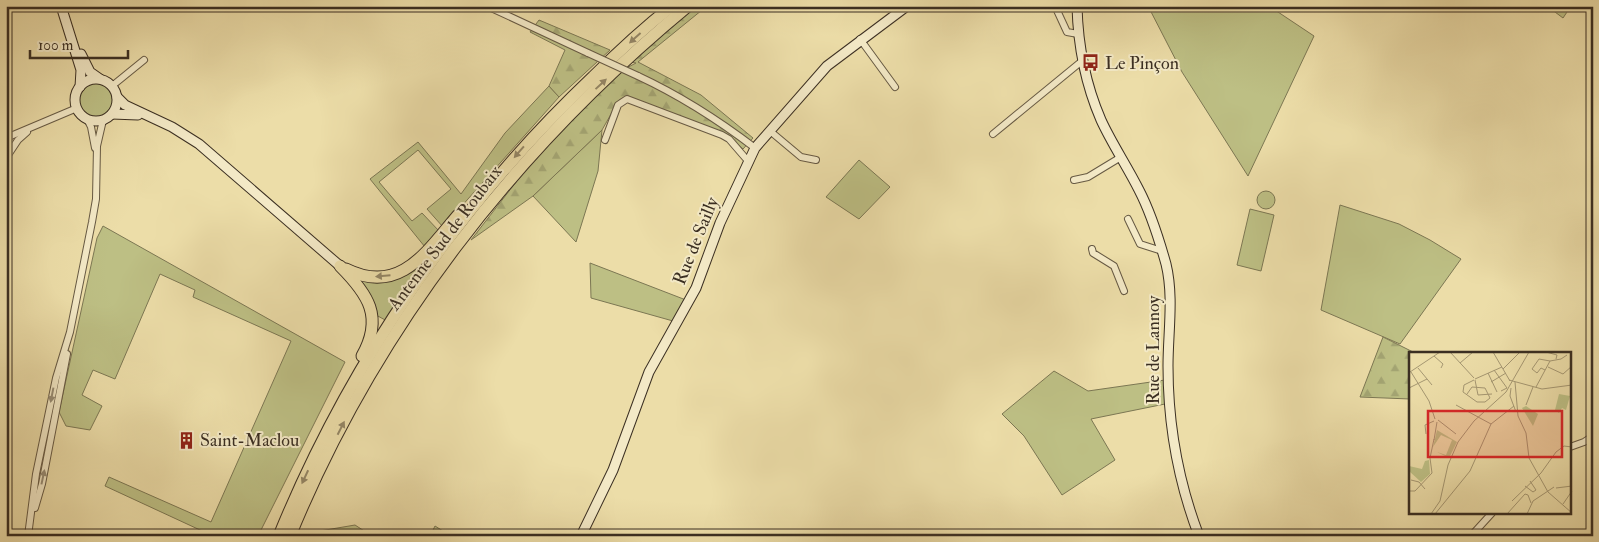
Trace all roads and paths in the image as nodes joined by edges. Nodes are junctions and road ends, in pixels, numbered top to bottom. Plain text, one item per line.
1 (61, 6) edge
2 (487, 6) edge
3 (672, 6) edge
4 (688, 6) edge
5 (907, 6) edge
6 (1055, 6) edge
7 (1077, 6) edge
8 (1078, 34) junction
9 (72, 36) junction
10 (860, 40) junction
11 (144, 60) dead end
12 (1082, 62) junction
13 (102, 80) junction
14 (112, 86) junction
15 (80, 87) junction
16 (895, 87) dead end
17 (117, 97) junction
18 (77, 108) junction
19 (112, 114) junction
20 (151, 118) junction
21 (87, 119) junction
22 (103, 120) junction
23 (32, 128) junction
24 (770, 131) junction
25 (993, 134) dead end
26 (6, 138) edge
27 (605, 140) dead end
28 (755, 148) junction
29 (96, 157) junction
30 (1121, 157) junction
31 (6, 158) edge
32 (816, 160) dead end
33 (748, 161) junction
34 (499, 176) junction
35 (1074, 180) dead end
36 (1128, 219) dead end
37 (1092, 249) dead end
38 (1162, 251) junction
39 (340, 266) junction
40 (1124, 291) dead end
41 (70, 332) junction
42 (46, 426) junction
43 (53, 428) junction
44 (1593, 436) edge
45 (1572, 445) edge
46 (316, 455) junction
47 (1491, 514) edge
48 (30, 524) junction
49 (28, 536) edge
50 (279, 536) edge
51 (290, 536) edge
52 (581, 536) edge
53 (1198, 536) edge
54 (1471, 536) edge

1 - 9 main road
2 - 28 street, bridge
3 -> 34 highway, Antenne Sud de Roubaix
51 -> 4 highway, Antenne Sud de Roubaix
5 - 10 main road, Rue de Sailly
6 - 8 street
7 - 8 main road, Rue de Lannoy
8 - 12 main road, Rue de Lannoy
9 - 13 main road
9 - 15 main road
10 - 16 street
10 - 24 main road, Rue de Sailly
11 - 14 street
12 - 25 street
12 - 30 main road, Rue de Lannoy
13 - 14 main road
13 - 15 main road
14 - 17 main road
15 - 18 main road
17 - 19 main road
17 - 20 main road
18 - 21 main road
18 - 23 street
19 - 20 main road
19 - 22 main road
20 - 39 main road
21 - 22 main road
21 - 29 street
22 - 29 street
23 - 26 street
23 - 31 street
24 - 28 main road, Rue de Sailly
24 - 32 street
27 - 33 street
28 - 33 main road, Rue de Sailly
29 - 41 street
30 - 35 street
30 - 38 main road, Rue de Lannoy
33 - 52 main road, Rue de Sailly
34 -> 39 highway
34 - 46 highway, Antenne Sud de Roubaix
36 - 38 street
37 - 40 street
38 - 53 main road, Rue de Lannoy
39 - 46 highway
41 -> 42 street
41 - 43 street
42 - 43 street
42 - 48 street
48 -> 43 street
44 - 45 street
46 -> 50 highway, Antenne Sud de Roubaix
47 - 54 street
48 - 49 street

